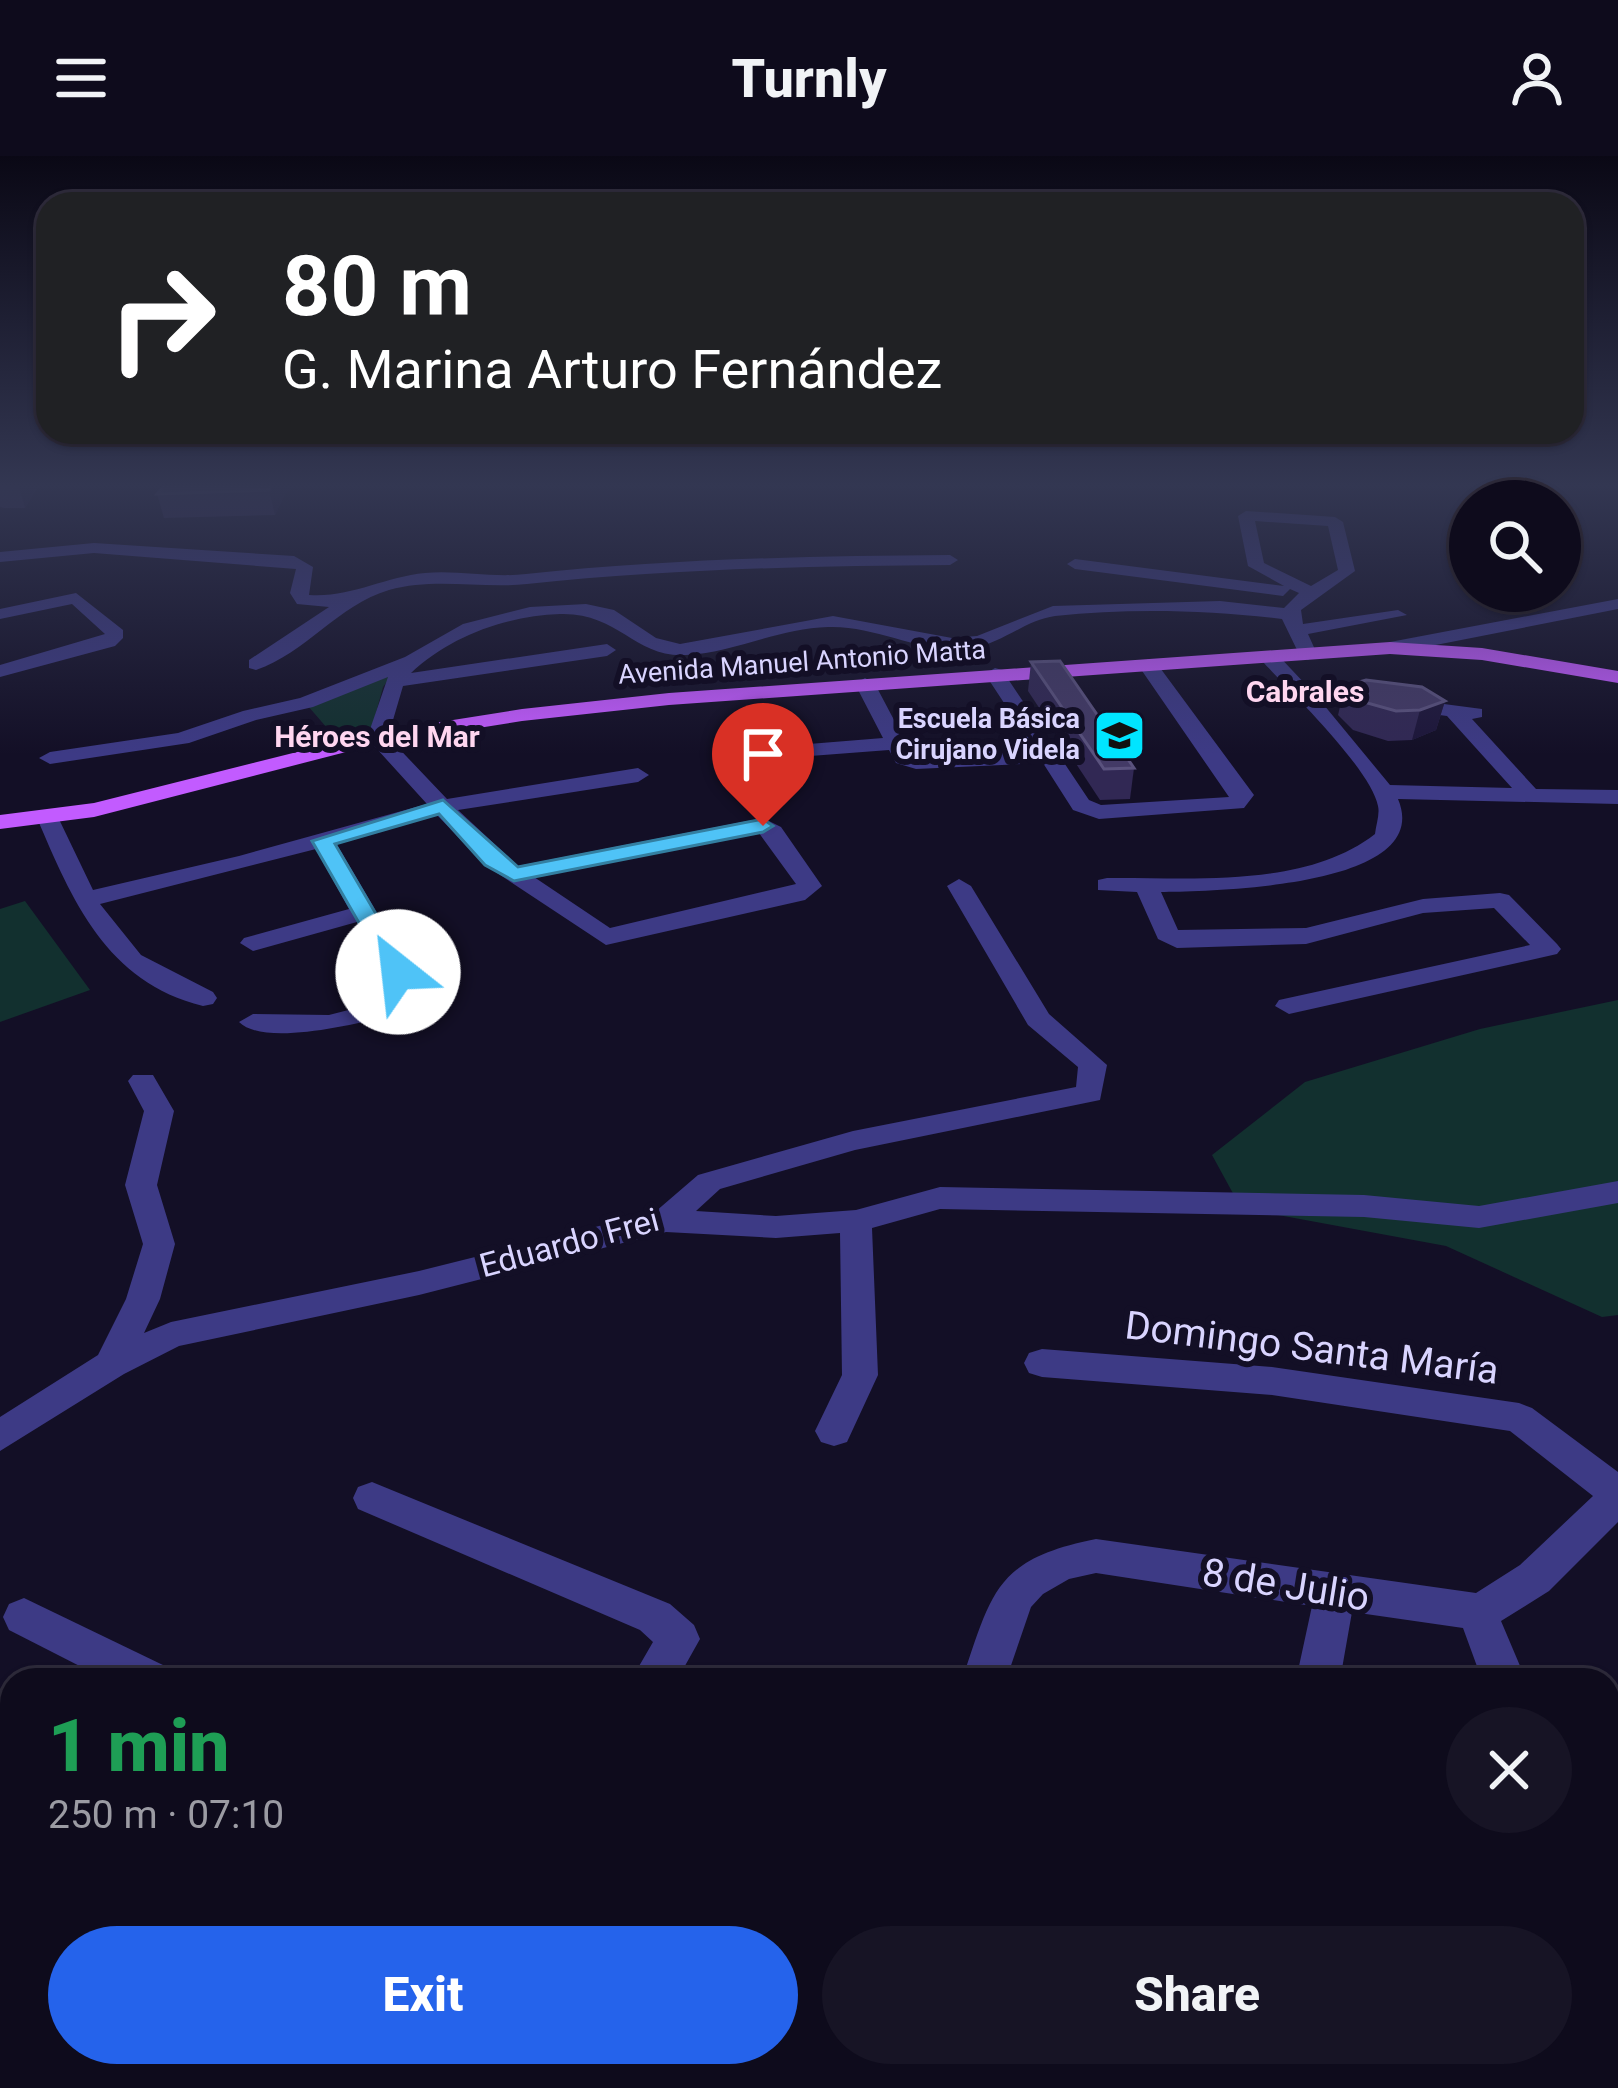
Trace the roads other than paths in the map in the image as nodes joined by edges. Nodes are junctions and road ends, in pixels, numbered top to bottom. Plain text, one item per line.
1 (303, 574) edge
2 (561, 574) edge
3 (1155, 574) edge
4 (1264, 574) edge
5 (1343, 574) edge
6 (342, 603) junction
7 (1618, 604) edge
8 (1299, 609) junction
9 (0, 614) edge
10 (1398, 615) dead end
11 (963, 644) junction
12 (1390, 649) junction
13 (607, 650) dead end
14 (1308, 654) junction
15 (1269, 656) junction
16 (410, 662) junction
17 (256, 664) dead end
18 (1148, 664) junction
19 (0, 670) edge
20 (986, 675) junction
21 (1618, 677) edge
22 (396, 681) junction
23 (866, 684) junction
24 (1301, 691) junction
25 (377, 738) junction
26 (897, 743) junction
27 (784, 752) dead end
28 (1049, 756) junction
29 (50, 758) dead end
30 (638, 775) dead end
31 (1384, 792) junction
32 (1530, 795) junction
33 (1618, 797) edge
34 (443, 806) junction
35 (48, 818) junction
36 (0, 822) edge
37 (322, 841) junction
38 (514, 874) junction
39 (1145, 883) junction
40 (1107, 884) dead end
41 (959, 886) dead end
42 (84, 900) junction
43 (365, 912) junction
44 (253, 943) dead end
45 (203, 998) dead end
46 (1289, 1006) dead end
47 (253, 1022) dead end
48 (143, 1081) dead end
49 (1618, 1192) edge
50 (666, 1220) junction
51 (856, 1221) junction
52 (1042, 1363) dead end
53 (111, 1364) junction
54 (834, 1431) dead end
55 (0, 1436) edge
56 (1618, 1496) edge
57 (372, 1498) dead end
58 (1336, 1591) junction
59 (1477, 1612) junction
60 (24, 1617) dead end
61 (126, 1668) edge
62 (661, 1668) edge
63 (988, 1668) edge
64 (1320, 1668) edge
65 (1499, 1668) edge

1 - 6 street
2 - 6 street
3 - 8 street
4 - 8 street
5 - 8 street
6 - 17 street
7 - 12 street
8 - 10 street
8 - 11 street
8 - 14 street
9 - 19 street
11 - 16 street
11 - 20 street
12 - 14 main road, Avenida Manuel Antonio Matta
12 - 21 main road, Avenida Manuel Antonio Matta
13 - 22 street
14 - 15 main road, Avenida Manuel Antonio Matta
15 - 18 main road, Avenida Manuel Antonio Matta
15 - 24 street
16 - 22 street
16 - 29 street
18 - 20 main road, Avenida Manuel Antonio Matta
18 - 28 street
20 - 23 main road, Avenida Manuel Antonio Matta
20 - 28 street
22 - 25 street
23 - 25 main road, Avenida Manuel Antonio Matta
23 - 26 street
24 - 31 street
24 - 32 street
25 - 34 street
25 - 35 main road, Avenida Manuel Antonio Matta
26 - 27 street
26 - 28 street
30 - 34 street
31 - 32 street
31 - 39 street
32 - 33 street
34 - 37 street
34 - 38 street
35 - 36 main road, Avenida Manuel Antonio Matta
35 - 42 street
37 - 42 street
37 - 43 street
38 - 38 street
39 - 40 street
39 - 46 street
41 - 50 street, Eduardo Frei
42 - 45 street
43 - 44 street
43 - 47 street
48 - 53 street
49 - 51 street
50 - 51 street
50 - 53 street, Eduardo Frei
51 - 54 street
52 - 56 street, Domingo Santa María
53 - 55 street, Eduardo Frei
56 - 59 street
57 - 62 street
58 - 59 street, 8 de Julio
58 - 63 street, 8 de Julio
58 - 64 street
59 - 65 street
60 - 61 street

